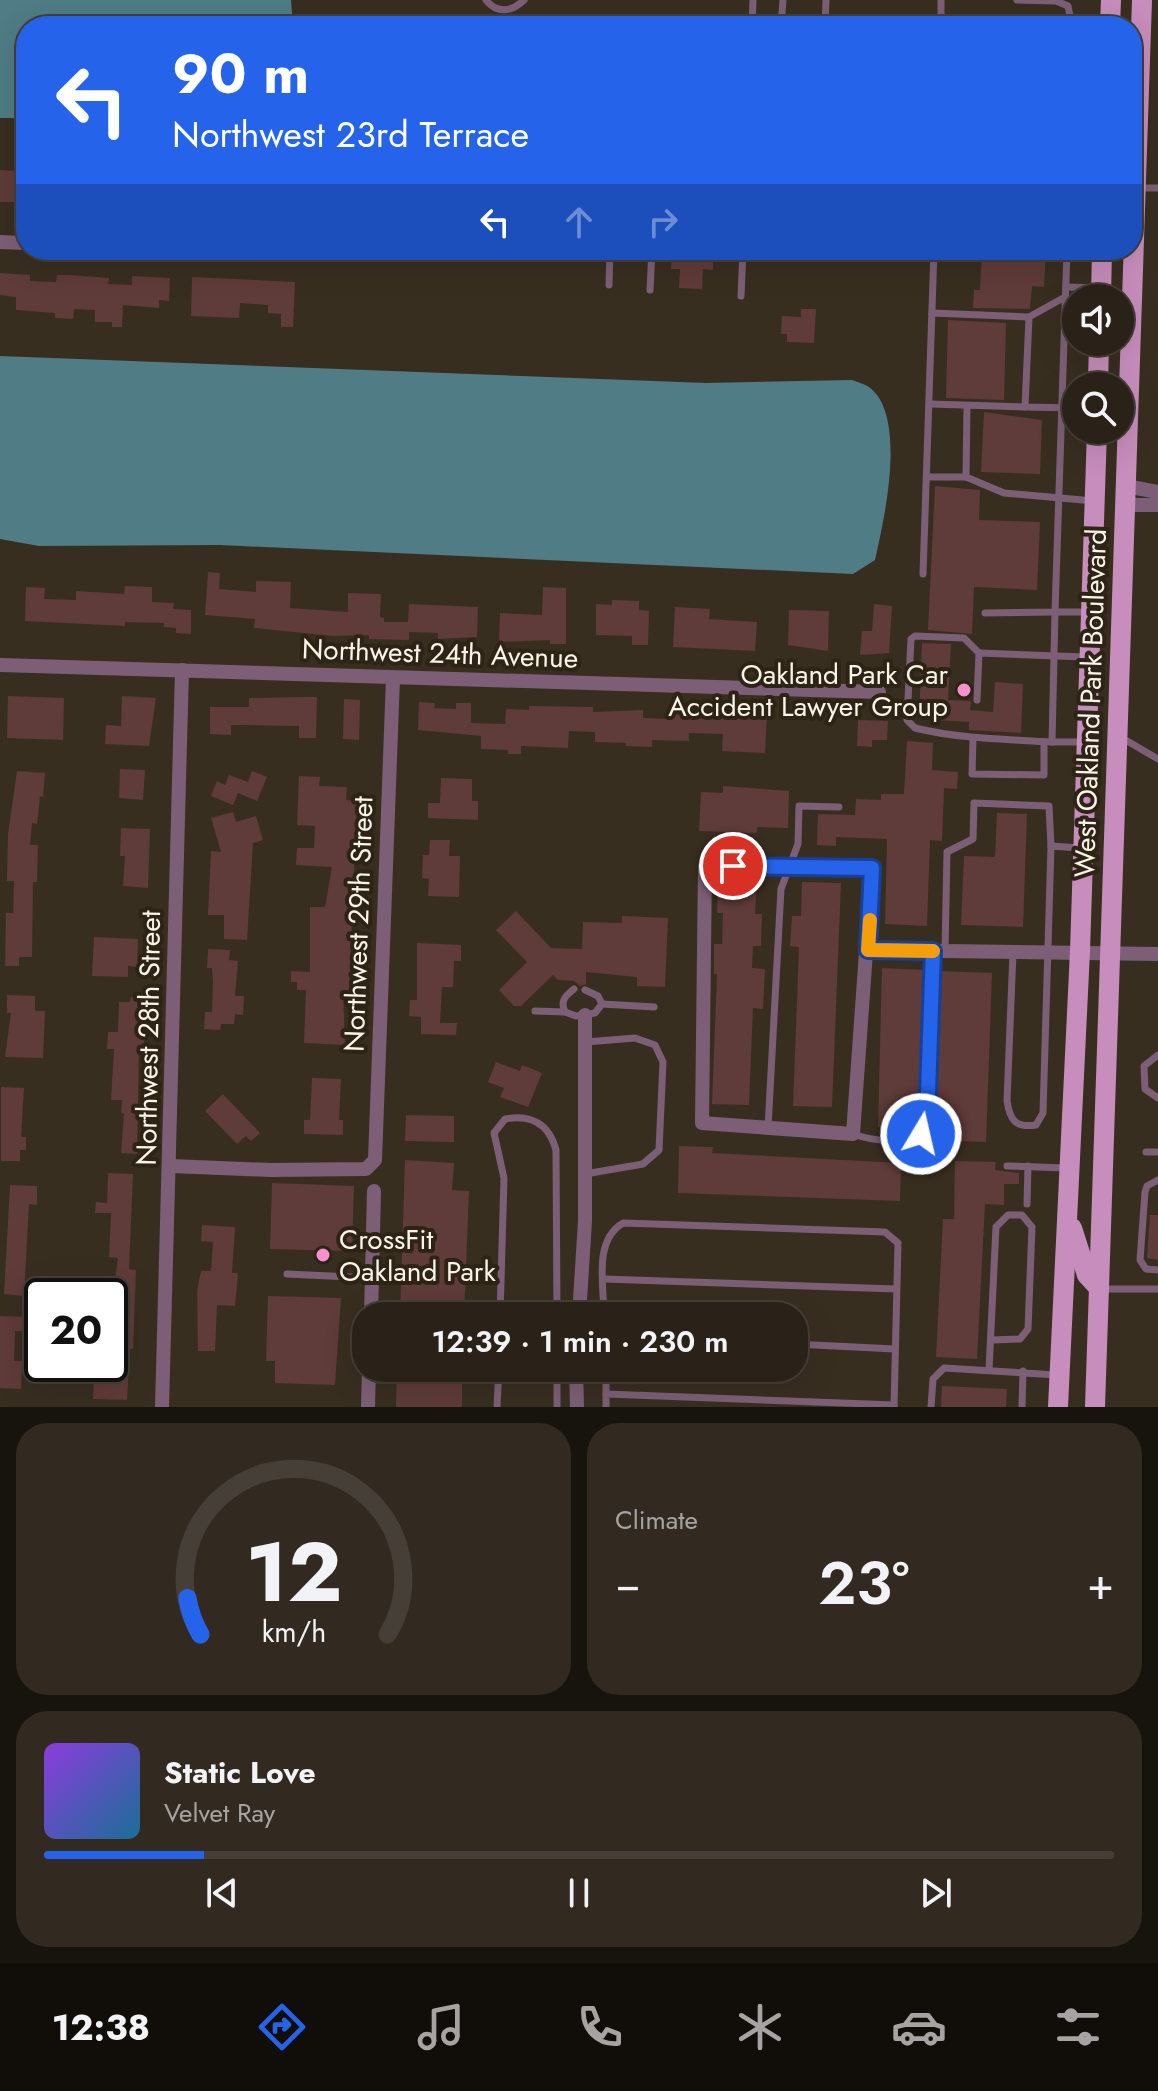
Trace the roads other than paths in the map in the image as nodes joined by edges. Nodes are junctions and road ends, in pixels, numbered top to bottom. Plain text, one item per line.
1 (486, 0) edge
2 (524, 0) edge
3 (1017, 0) edge
4 (1070, 16) edge
5 (610, 260) edge
6 (652, 260) edge
7 (743, 260) edge
8 (934, 260) edge
9 (1067, 260) edge
10 (1102, 260) edge
11 (1133, 260) edge
12 (1066, 284) edge
13 (1101, 284) edge
14 (609, 285) dead end
15 (650, 290) dead end
16 (741, 296) dead end
17 (1062, 299) edge
18 (932, 313) junction
19 (1029, 317) junction
20 (931, 404) junction
21 (967, 406) junction
22 (1025, 407) junction
23 (1062, 408) joint
24 (1097, 444) edge
25 (1096, 463) junction
26 (928, 477) junction
27 (966, 477) junction
28 (1158, 492) edge
29 (1060, 496) junction
30 (1125, 496) junction
31 (1094, 501) junction
32 (1158, 505) edge
33 (1124, 536) junction
34 (923, 574) dead end
35 (1055, 612) junction
36 (1091, 612) junction
37 (985, 613) dead end
38 (979, 653) junction
39 (1054, 656) junction
40 (1089, 657) junction
41 (0, 665) edge
42 (182, 670) junction
43 (393, 678) junction
44 (879, 692) dead end
45 (977, 700) dead end
46 (1117, 735) junction
47 (973, 739) junction
48 (1048, 742) junction
49 (1087, 743) junction
50 (1158, 759) edge
51 (839, 807) dead end
52 (1051, 846) junction
53 (1082, 848) junction
54 (788, 865) junction
55 (868, 950) junction
56 (939, 951) junction
57 (1080, 951) junction
58 (1109, 951) junction
59 (1013, 952) junction
60 (1047, 953) junction
61 (1158, 954) edge
62 (574, 989) dead end
63 (585, 990) dead end
64 (602, 1004) junction
65 (654, 1007) dead end
66 (535, 1011) dead end
67 (565, 1012) junction
68 (585, 1015) junction
69 (585, 1042) junction
70 (1158, 1055) edge
71 (1158, 1098) edge
72 (768, 1128) junction
73 (853, 1134) junction
74 (1146, 1152) dead end
75 (1158, 1152) edge
76 (171, 1166) junction
77 (1007, 1166) dead end
78 (1028, 1166) junction
79 (1069, 1168) junction
80 (585, 1174) junction
81 (1158, 1180) edge
82 (374, 1191) dead end
83 (1027, 1204) dead end
84 (1068, 1213) junction
85 (1158, 1270) edge
86 (287, 1274) dead end
87 (372, 1278) junction
88 (604, 1279) junction
89 (1099, 1288) junction
90 (896, 1289) junction
91 (1158, 1289) edge
92 (371, 1302) edge
93 (500, 1302) edge
94 (557, 1302) edge
95 (580, 1302) edge
96 (604, 1302) edge
97 (992, 1340) junction
98 (808, 1345) edge
99 (895, 1349) junction
100 (989, 1370) junction
101 (1023, 1371) junction
102 (1059, 1375) junction
103 (369, 1382) edge
104 (498, 1382) edge
105 (557, 1382) edge
106 (576, 1382) edge
107 (606, 1382) edge
108 (1023, 1384) junction
109 (1012, 1392) dead end
110 (606, 1394) junction
111 (894, 1406) edge
112 (162, 1407) edge
113 (368, 1407) edge
114 (497, 1407) edge
115 (557, 1407) edge
116 (577, 1407) edge
117 (606, 1407) edge
118 (931, 1407) edge
119 (1022, 1407) edge
120 (1058, 1407) edge
121 (1095, 1407) edge

1 - 2 lane
3 - 4 lane
5 - 14 lane
6 - 15 lane
7 - 16 lane
8 - 18 lane
9 - 12 lane
10 - 13 main road
11 - 30 main road, West Oakland Park Boulevard
17 - 19 lane
18 - 19 lane
18 - 20 lane
19 - 22 lane
20 - 21 lane
20 - 26 lane
21 - 22 lane
21 - 27 lane
22 - 23 lane
23 - 29 lane
24 - 25 main road, West Oakland Park Boulevard
25 - 30 main road
25 - 31 main road, West Oakland Park Boulevard
26 - 27 lane
26 - 34 lane
27 - 29 lane
28 - 30 street
29 - 31 lane
29 - 35 lane
30 - 32 street
30 - 33 main road, West Oakland Park Boulevard
31 - 33 main road
31 - 36 main road, West Oakland Park Boulevard
33 - 46 main road, West Oakland Park Boulevard
35 - 36 lane
35 - 37 lane
35 - 39 lane
36 - 40 main road, West Oakland Park Boulevard
38 - 39 lane
38 - 45 lane
38 - 47 lane
39 - 40 lane
39 - 48 lane
40 - 49 main road, West Oakland Park Boulevard
41 - 42 street, Northwest 24th Avenue
42 - 43 street, Northwest 24th Avenue
42 - 76 street, Northwest 28th Street
43 - 44 street, Northwest 24th Avenue
43 - 76 street, Northwest 29th Street
46 - 50 lane
46 - 58 main road, West Oakland Park Boulevard
47 - 48 lane
47 - 48 lane
48 - 49 lane
49 - 53 main road, West Oakland Park Boulevard
51 - 54 lane
52 - 53 lane
52 - 56 lane
52 - 60 lane
53 - 57 main road, West Oakland Park Boulevard
54 - 55 street
54 - 72 lane
54 - 72 street
55 - 56 street
55 - 73 street
56 - 59 street
56 - 73 lane
57 - 58 street
57 - 60 street
57 - 79 main road, West Oakland Park Boulevard
58 - 61 street
58 - 89 main road, West Oakland Park Boulevard
59 - 60 street
59 - 60 lane
62 - 67 lane
63 - 64 lane
64 - 65 lane
64 - 68 lane
66 - 67 lane
67 - 68 lane
68 - 69 street
69 - 80 street
69 - 80 lane
70 - 71 lane
72 - 73 street
74 - 75 lane
76 - 112 street, Northwest 28th Street
77 - 78 lane
78 - 79 lane
78 - 83 lane
79 - 84 main road, West Oakland Park Boulevard
80 - 95 street
81 - 85 lane
82 - 87 street
84 - 89 main road
84 - 102 main road, West Oakland Park Boulevard
86 - 87 lane
87 - 92 street
88 - 90 lane
88 - 90 lane
88 - 96 lane
89 - 91 lane
89 - 121 main road, West Oakland Park Boulevard
90 - 99 lane
93 - 94 lane
97 - 97 lane
97 - 100 lane
98 - 99 lane
99 - 111 lane
100 - 101 lane
100 - 118 lane
101 - 102 lane
101 - 108 lane
102 - 120 main road, West Oakland Park Boulevard
103 - 113 street
104 - 114 lane
105 - 115 lane
106 - 116 street
107 - 110 lane
108 - 109 lane
108 - 119 lane
110 - 111 lane
110 - 117 lane

